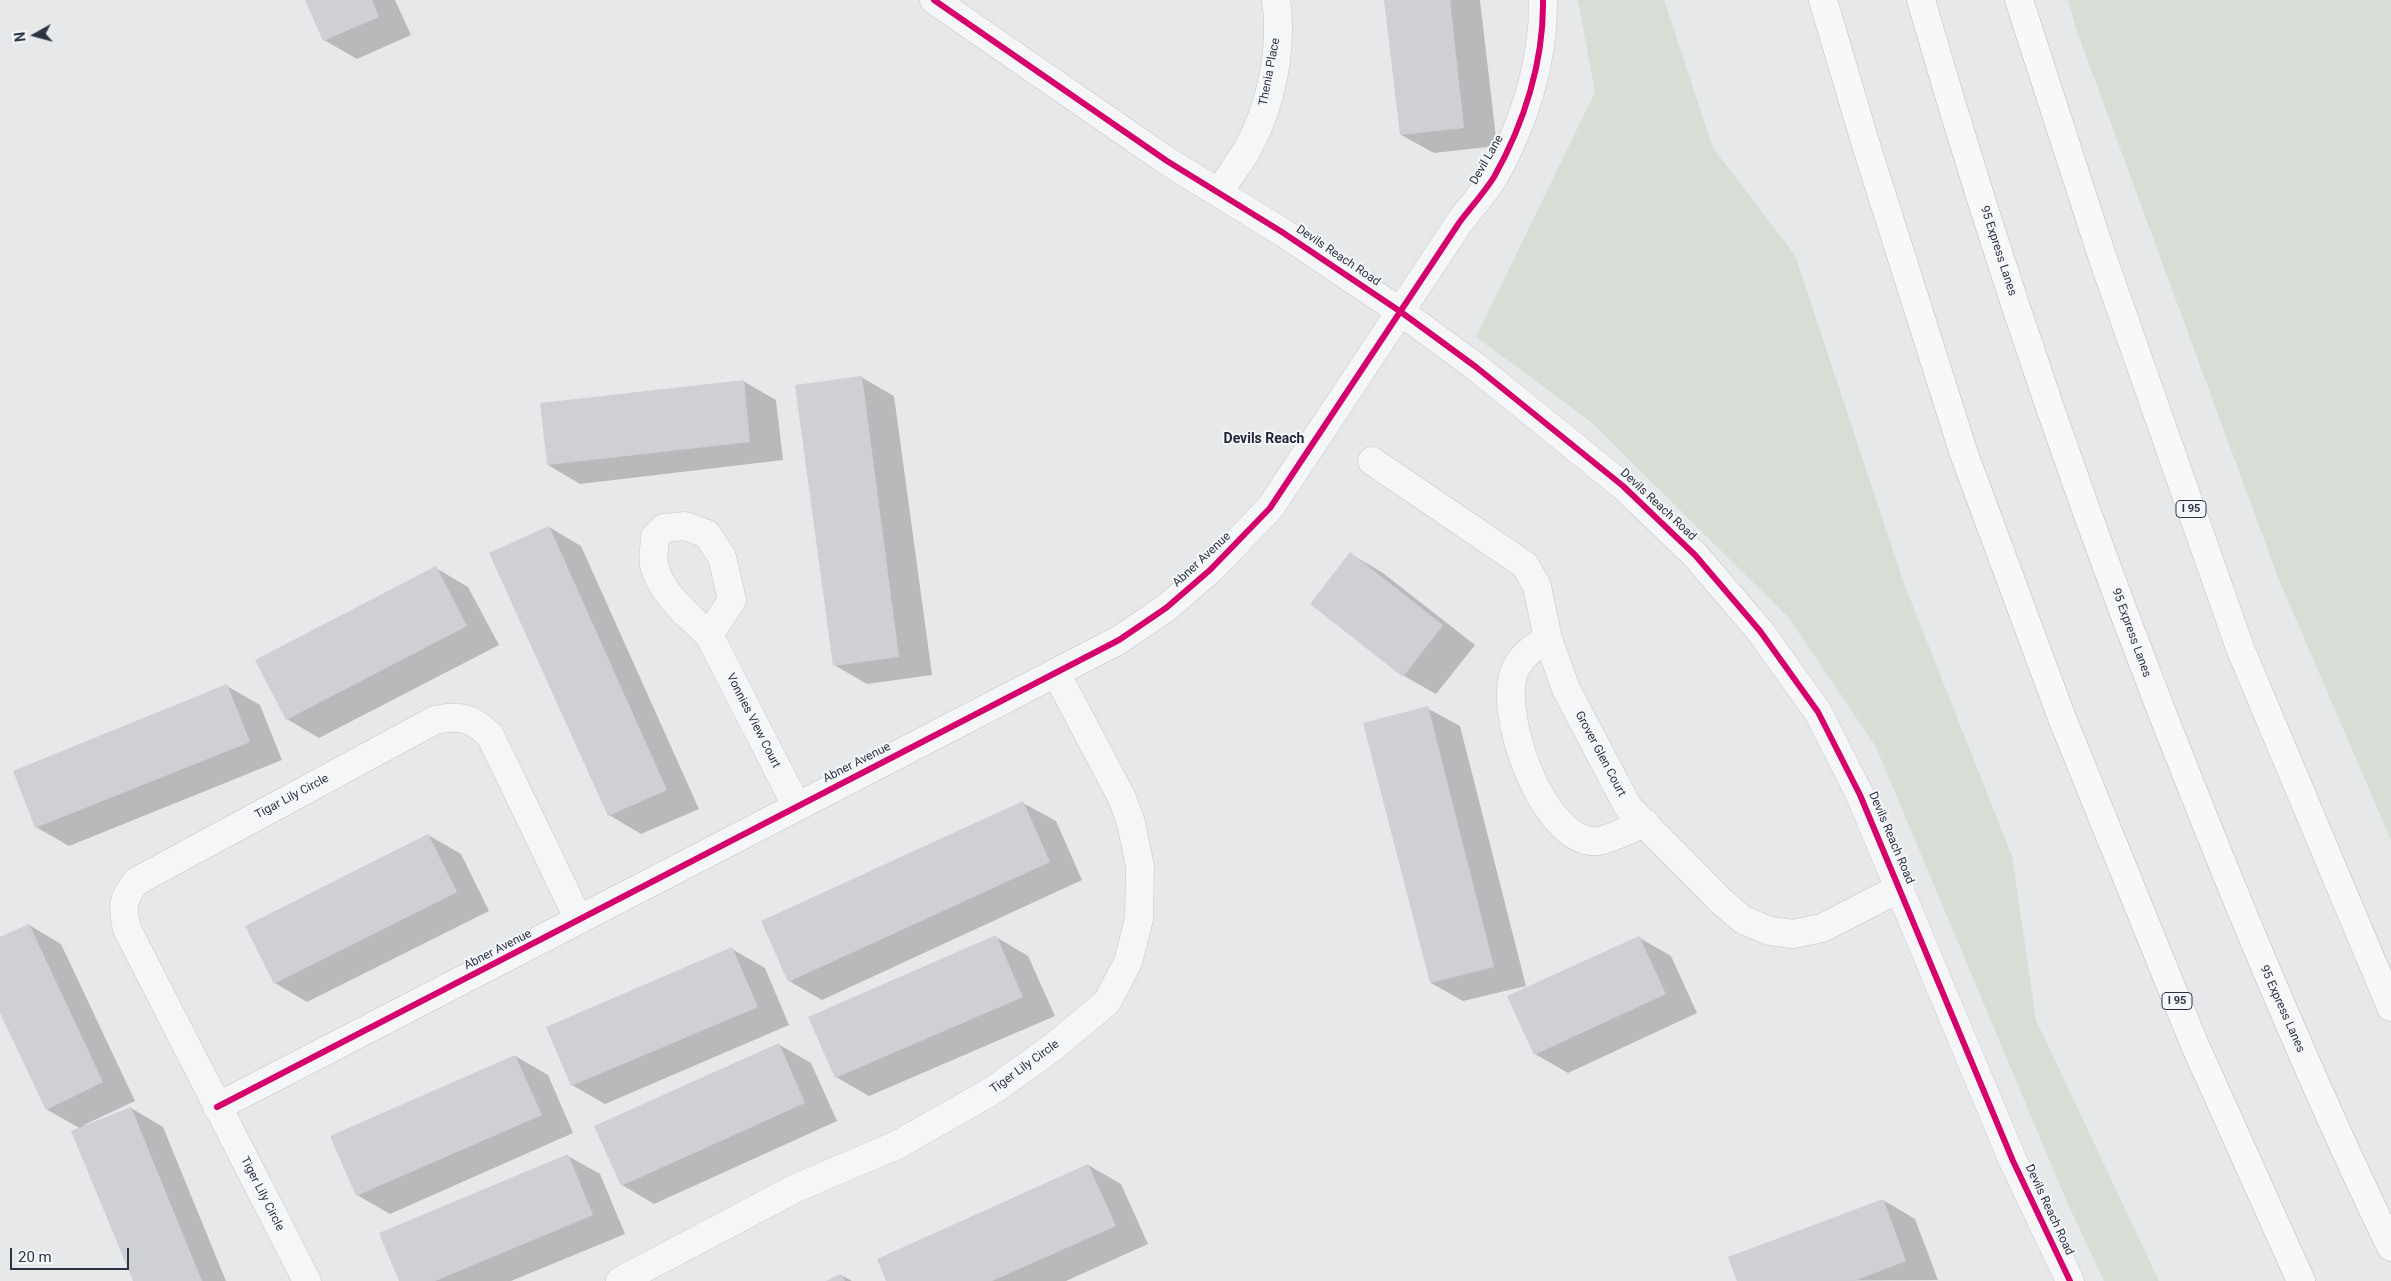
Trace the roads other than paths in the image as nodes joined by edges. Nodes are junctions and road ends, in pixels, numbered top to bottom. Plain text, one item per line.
1 (934, 0) edge
2 (1276, 0) edge
3 (1542, 0) edge
4 (1823, 0) edge
5 (1921, 0) edge
6 (2019, 0) edge
7 (1219, 192) junction
8 (1401, 312) junction
9 (1372, 461) dead end
10 (709, 635) dead end
11 (1548, 639) junction
12 (1056, 673) junction
13 (797, 807) junction
14 (1644, 823) junction
15 (1900, 888) junction
16 (579, 920) junction
17 (2391, 1007) edge
18 (218, 1107) junction
19 (2391, 1247) edge
20 (307, 1281) edge
21 (620, 1281) edge
22 (2070, 1281) edge
23 (2301, 1281) edge

1 - 7 street, Devils Reach Road
2 - 7 street, Thenia Place
3 - 8 street, Devil Lane
4 - 23 highway, I 95
5 - 19 highway, 95 Express Lanes
6 - 17 highway, I 95
7 - 8 street, Devils Reach Road
8 - 12 street, Abner Avenue
8 - 15 street, Devils Reach Road
9 - 11 street, Grover Glen Court
10 - 13 street, Vonnies View Court
11 - 14 street, Grover Glen Court
11 - 14 street
12 - 13 street, Abner Avenue
12 - 21 street, Tiger Lily Circle
13 - 16 street, Abner Avenue
14 - 15 street, Grover Glen Court
15 - 22 street, Devils Reach Road
16 - 18 street, Abner Avenue
16 - 18 street, Tigar Lily Circle
18 - 20 street, Tiger Lily Circle

